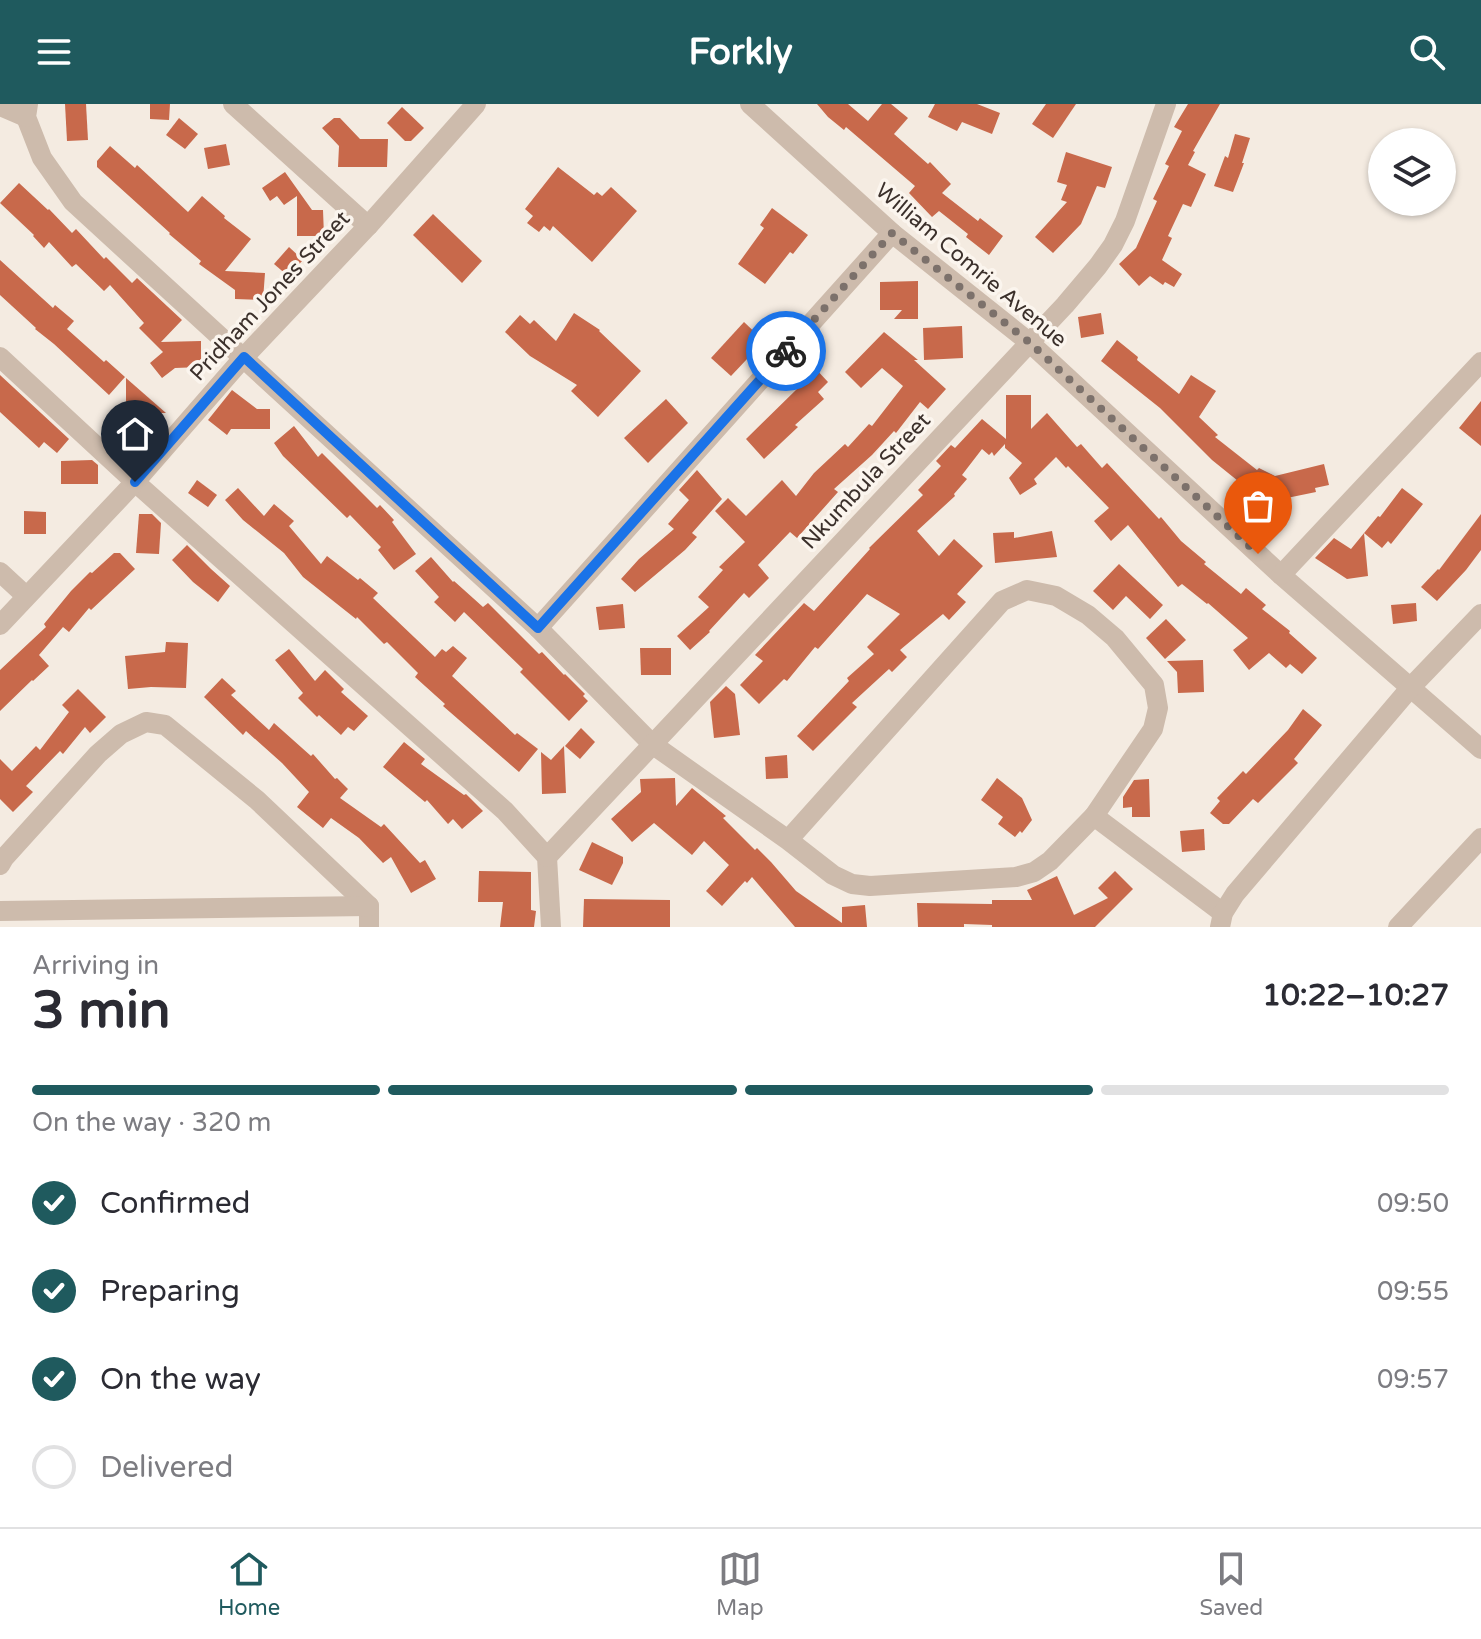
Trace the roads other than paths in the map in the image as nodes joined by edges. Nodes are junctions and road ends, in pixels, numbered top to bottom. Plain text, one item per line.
1 (233, 104) edge
2 (476, 104) edge
3 (750, 104) edge
4 (1166, 104) edge
5 (0, 106) edge
6 (27, 110) edge
7 (368, 226) junction
8 (892, 233) junction
9 (1029, 342) junction
10 (0, 357) edge
11 (244, 357) junction
12 (1481, 362) edge
13 (135, 482) junction
14 (0, 572) edge
15 (1281, 575) junction
16 (26, 596) junction
17 (1481, 614) edge
18 (0, 625) edge
19 (538, 628) junction
20 (1411, 687) junction
21 (652, 744) junction
22 (1481, 749) edge
23 (1094, 816) junction
24 (1481, 838) edge
25 (788, 840) junction
26 (547, 857) junction
27 (0, 865) edge
28 (369, 906) junction
29 (0, 911) edge
30 (1222, 920) edge
31 (369, 927) edge
32 (551, 927) edge
33 (1398, 927) edge

1 - 7 street
2 - 7 street, Pridham Jones Street
3 - 8 street, William Comrie Avenue
4 - 9 street, Nkumbula Street
5 - 6 street
6 - 11 street
7 - 11 street, Pridham Jones Street
8 - 9 street, William Comrie Avenue
8 - 19 street
9 - 15 street, William Comrie Avenue
9 - 21 street, Nkumbula Street
10 - 13 street
11 - 13 street, Pridham Jones Street
11 - 19 street
12 - 15 street
13 - 16 street, Pridham Jones Street
13 - 26 street
14 - 16 street
15 - 20 street, William Comrie Avenue
16 - 18 street, Pridham Jones Street
17 - 20 street
19 - 21 street
20 - 22 street, William Comrie Avenue
20 - 30 street
21 - 25 street
21 - 26 street, Nkumbula Street
23 - 25 street
23 - 25 street
23 - 30 street
24 - 33 street
26 - 32 street
27 - 28 street
28 - 29 street
28 - 31 street

